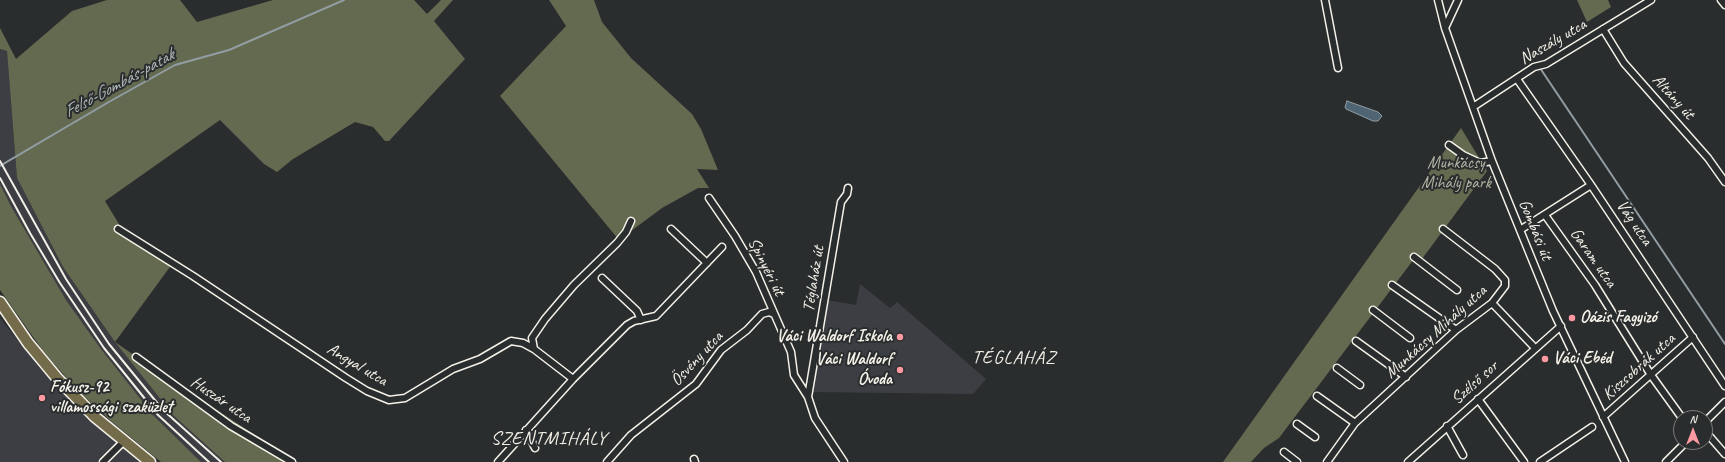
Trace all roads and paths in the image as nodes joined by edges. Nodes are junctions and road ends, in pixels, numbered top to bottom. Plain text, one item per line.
1 (1325, 0) edge
2 (1438, 0) edge
3 (1458, 0) edge
4 (1650, 0) edge
5 (1721, 0) edge
6 (1725, 5) edge
7 (1445, 28) junction
8 (1603, 29) junction
9 (1338, 68) dead end
10 (1517, 79) junction
11 (1473, 107) junction
12 (1449, 145) dead end
13 (1492, 161) junction
14 (1725, 182) edge
15 (1590, 185) junction
16 (848, 188) dead end
17 (709, 198) dead end
18 (1545, 215) junction
19 (630, 221) dead end
20 (118, 229) dead end
21 (671, 229) dead end
22 (1443, 229) dead end
23 (1520, 230) junction
24 (722, 247) dead end
25 (1414, 257) dead end
26 (707, 263) junction
27 (602, 278) dead end
28 (1392, 285) dead end
29 (1457, 290) dead end
30 (0, 302) edge
31 (1492, 303) junction
32 (1373, 310) dead end
33 (774, 314) junction
34 (641, 320) junction
35 (1560, 326) junction
36 (1456, 330) junction
37 (1693, 337) junction
38 (1410, 338) dead end
39 (1356, 341) dead end
40 (1535, 348) junction
41 (534, 349) junction
42 (136, 357) dead end
43 (1337, 368) dead end
44 (1651, 375) junction
45 (1406, 377) junction
46 (573, 379) junction
47 (1360, 385) dead end
48 (1725, 386) edge
49 (808, 396) junction
50 (1317, 396) dead end
51 (1478, 399) junction
52 (1725, 402) edge
53 (1676, 410) edge
54 (1713, 414) edge
55 (1604, 417) junction
56 (1355, 423) junction
57 (1297, 424) dead end
58 (1447, 426) junction
59 (1592, 427) dead end
60 (526, 430) junction
61 (1315, 437) dead end
62 (1713, 440) edge
63 (124, 441) junction
64 (535, 448) dead end
65 (1678, 450) edge
66 (1284, 452) dead end
67 (1725, 454) edge
68 (1464, 455) dead end
69 (103, 462) edge
70 (150, 462) edge
71 (292, 462) edge
72 (498, 462) edge
73 (607, 462) edge
74 (844, 462) edge
75 (1297, 462) edge
76 (1327, 462) edge
77 (1408, 462) edge
78 (1524, 462) edge
79 (1540, 462) edge
80 (1625, 462) edge
81 (1666, 462) edge

1 - 9 street
2 - 7 street, Gombási út
3 - 7 street
4 - 8 street, Naszály utca
5 - 6 street
7 - 11 street, Gombási út
8 - 10 street, Naszály utca
8 - 14 street, Altány út
10 - 11 street, Naszály utca
10 - 15 street, Vág utca
11 - 13 street, Gombási út
12 - 13 street
13 - 23 street, Gombási út
15 - 18 street
15 - 37 street, Vág utca
16 - 49 street, Téglaház út
17 - 33 street, Spinyéri út
18 - 23 street
18 - 44 street, Garam utca
19 - 41 street
20 - 41 street, Angyal utca
21 - 26 street
22 - 31 street, Munkácsy Mihály utca
23 - 35 street, Gombási út
24 - 26 street
25 - 29 street
26 - 34 street
27 - 34 street
28 - 36 street
30 - 63 main road
31 - 36 street, Munkácsy Mihály utca
31 - 40 street
32 - 38 street
33 - 49 street, Spinyéri út
33 - 73 street, Ösvény utca
34 - 46 street
35 - 40 street, Szélső sor
35 - 55 street, Gombási út
36 - 45 street, Munkácsy Mihály utca
37 - 44 street, Kiszsobrák utca
37 - 48 street, Vág utca
39 - 45 street
40 - 51 street, Szélső sor
41 - 46 street, Angyal utca
42 - 71 street, Huszár utca
43 - 47 street
44 - 53 street, Garam utca
44 - 55 street, Kiszsobrák utca
45 - 56 street, Munkácsy Mihály utca
46 - 60 street
49 - 74 street, Téglaház út
50 - 56 street
51 - 58 street, Szélső sor
51 - 78 street
52 - 54 street
55 - 80 street, Gombási út
56 - 76 street, Munkácsy Mihály utca
57 - 61 street
58 - 68 street
58 - 77 street, Szélső sor
59 - 79 street
60 - 64 street
60 - 72 street
62 - 67 street
63 - 69 street
63 - 70 main road
65 - 81 street
66 - 75 street

